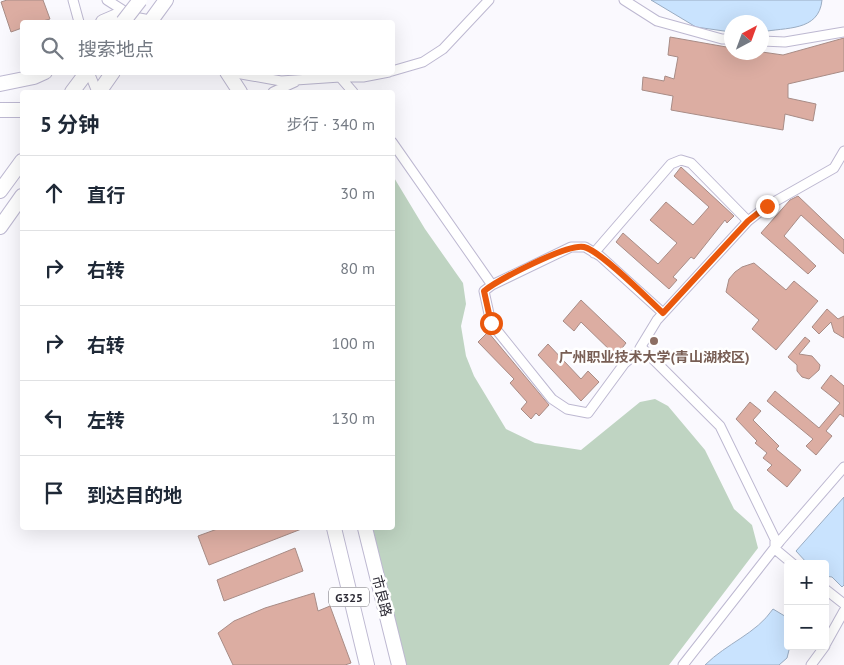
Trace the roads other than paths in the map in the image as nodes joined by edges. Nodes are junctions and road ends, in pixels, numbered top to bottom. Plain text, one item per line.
1 (73, 0) edge
2 (107, 0) edge
3 (140, 0) edge
4 (166, 0) edge
5 (489, 0) edge
6 (624, 0) edge
7 (78, 20) edge
8 (108, 20) edge
9 (132, 20) edge
10 (136, 20) edge
11 (139, 20) edge
12 (141, 20) edge
13 (844, 32) edge
14 (724, 39) edge
15 (769, 41) edge
16 (395, 71) edge
17 (38, 75) edge
18 (86, 75) edge
19 (90, 75) edge
20 (111, 75) edge
21 (230, 75) edge
22 (245, 75) edge
23 (374, 75) edge
24 (340, 77) junction
25 (300, 80) junction
26 (0, 84) edge
27 (74, 90) edge
28 (97, 90) edge
29 (100, 90) edge
30 (239, 90) edge
31 (278, 90) edge
32 (351, 90) edge
33 (0, 110) edge
34 (20, 110) edge
35 (395, 146) edge
36 (844, 150) edge
37 (20, 164) edge
38 (0, 191) edge
39 (20, 199) edge
40 (748, 221) junction
41 (0, 227) edge
42 (594, 253) junction
43 (492, 285) junction
44 (663, 313) junction
45 (640, 348) junction
46 (844, 467) edge
47 (334, 530) edge
48 (365, 530) edge
49 (775, 549) junction
50 (789, 560) edge
51 (829, 592) edge
52 (844, 604) edge
53 (844, 611) edge
54 (829, 639) edge
55 (822, 650) edge
56 (367, 665) edge
57 (399, 665) edge
58 (682, 665) edge
59 (811, 665) edge

1 - 7 street
2 - 10 street
3 - 11 highway, bridge
4 - 12 highway
5 - 16 street
6 - 14 street
8 - 9 highway
13 - 15 street
17 - 26 highway
18 - 27 highway
19 - 28 street
20 - 29 highway
21 - 30 highway
22 - 25 street
23 - 24 street
24 - 25 street
24 - 32 street
25 - 31 street
33 - 34 highway
35 - 43 street
36 - 40 street
37 - 38 highway
39 - 41 highway
40 - 42 street
40 - 44 street
42 - 43 street
42 - 44 street
43 - 45 street
44 - 45 street
45 - 49 street
46 - 49 street
47 - 56 highway, G325
48 - 57 highway, 市良路 / G325
49 - 50 street
49 - 58 street
51 - 52 street
53 - 54 street
55 - 59 street

